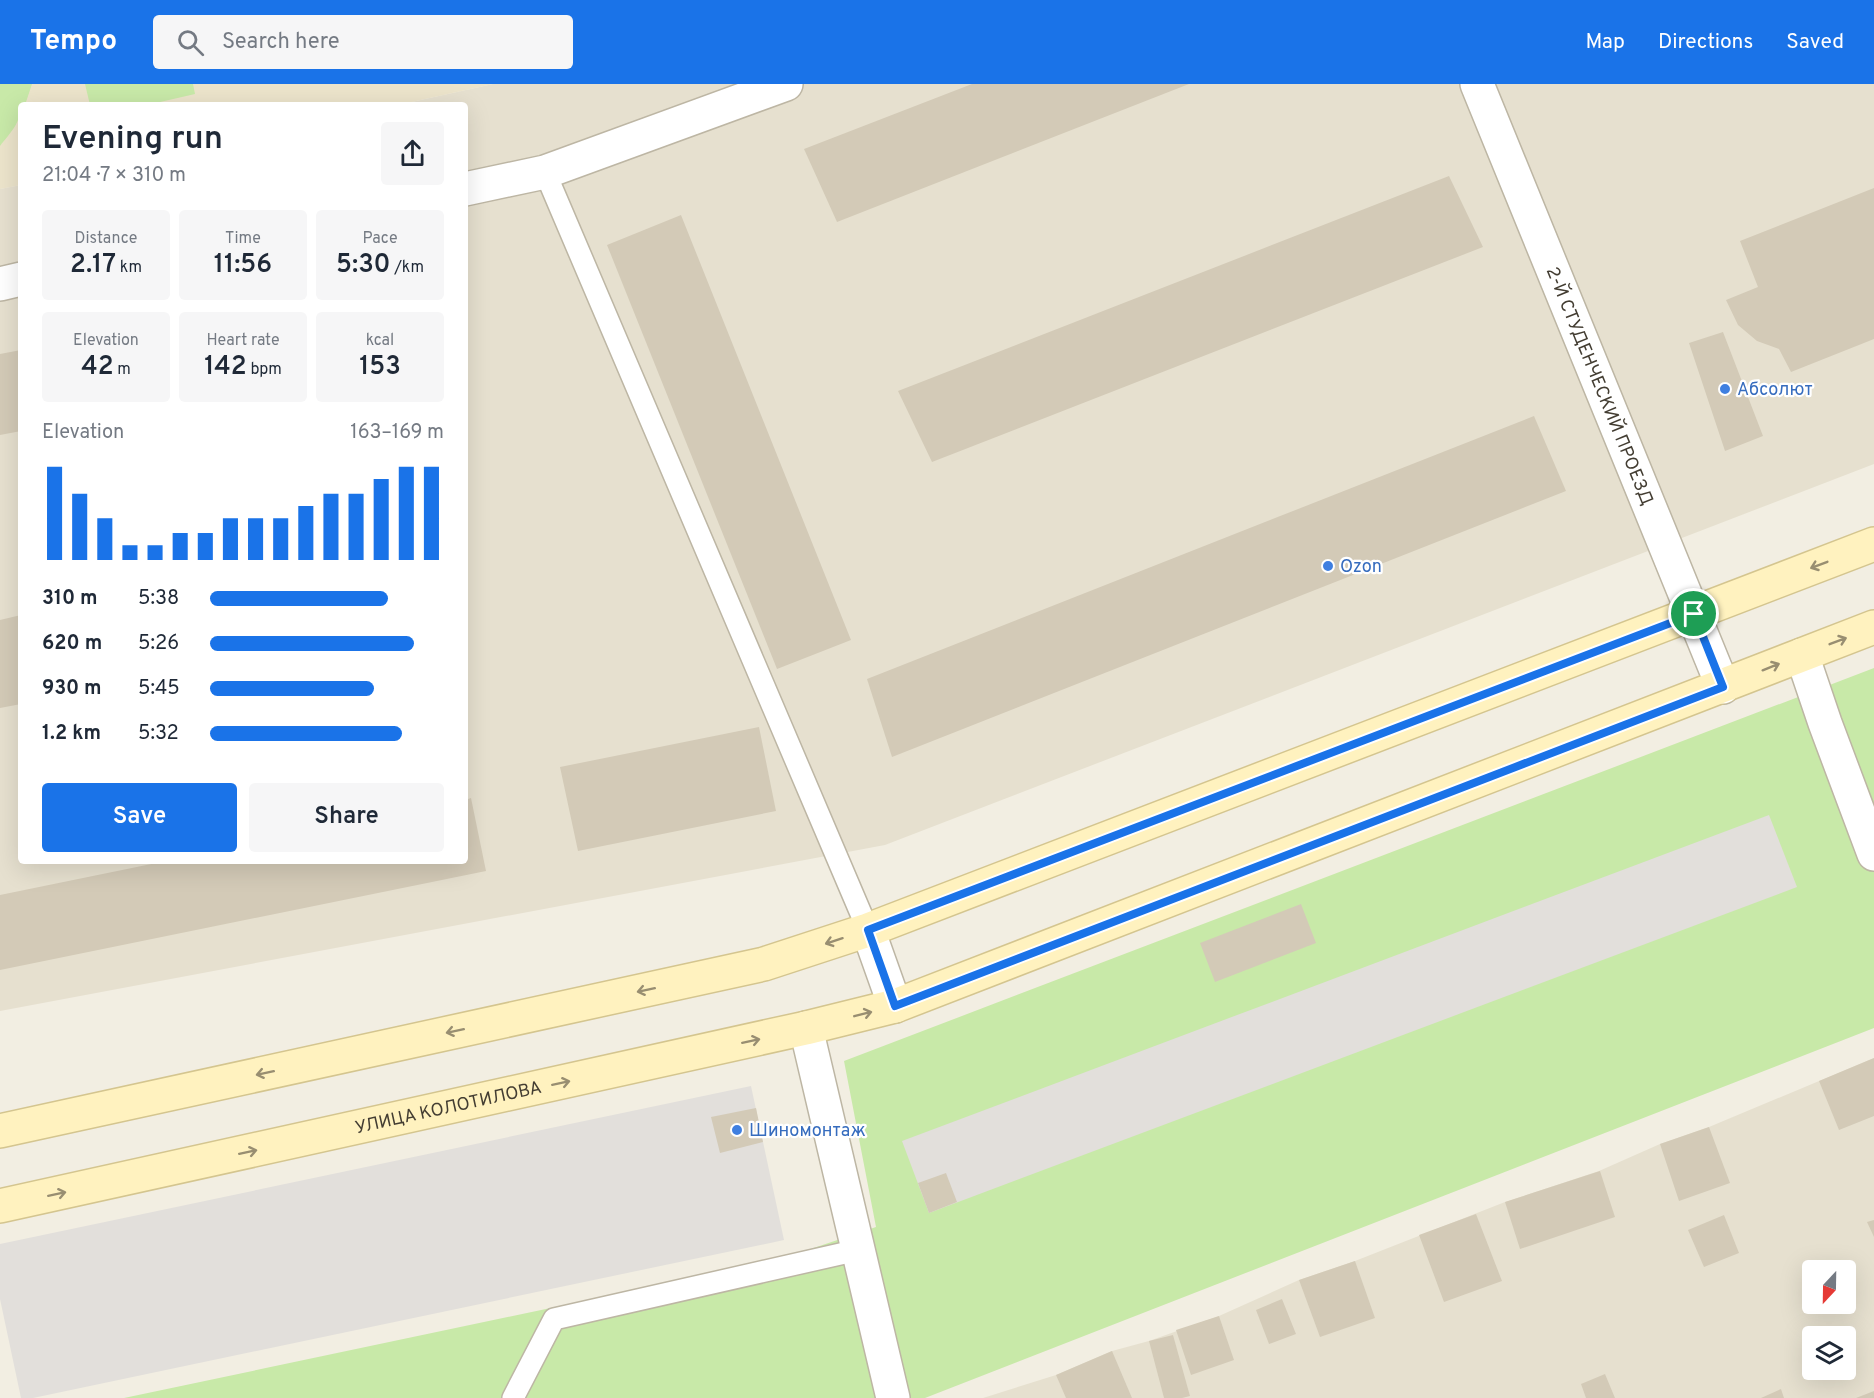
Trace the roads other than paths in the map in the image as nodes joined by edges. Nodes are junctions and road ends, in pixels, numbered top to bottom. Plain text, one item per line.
1 (786, 84) edge
2 (1477, 84) edge
3 (544, 172) junction
4 (468, 188) edge
5 (18, 280) edge
6 (0, 284) edge
7 (1874, 544) edge
8 (1694, 614) junction
9 (1874, 627) edge
10 (1803, 655) junction
11 (1723, 687) junction
12 (1874, 854) edge
13 (868, 930) junction
14 (895, 1006) junction
15 (806, 1028) junction
16 (0, 1131) edge
17 (0, 1206) edge
18 (858, 1250) junction
19 (513, 1398) edge
20 (893, 1398) edge

1 - 3 street
2 - 8 street, 2-Й СТУДЕНЧЕСКИЙ ПРОЕЗД
3 - 4 street
3 - 13 lane
5 - 6 street
7 -> 8 main road
8 - 11 street, 2-Й СТУДЕНЧЕСКИЙ ПРОЕЗД
8 - 13 main road
10 -> 9 main road, УЛИЦА КОЛОТИЛОВА
11 -> 10 main road, УЛИЦА КОЛОТИЛОВА
10 - 12 street
11 - 14 main road, УЛИЦА КОЛОТИЛОВА
13 - 14 street
13 -> 16 main road
15 -> 14 main road, УЛИЦА КОЛОТИЛОВА
17 -> 15 main road, УЛИЦА КОЛОТИЛОВА
15 - 18 street
18 - 19 lane
18 - 20 street

